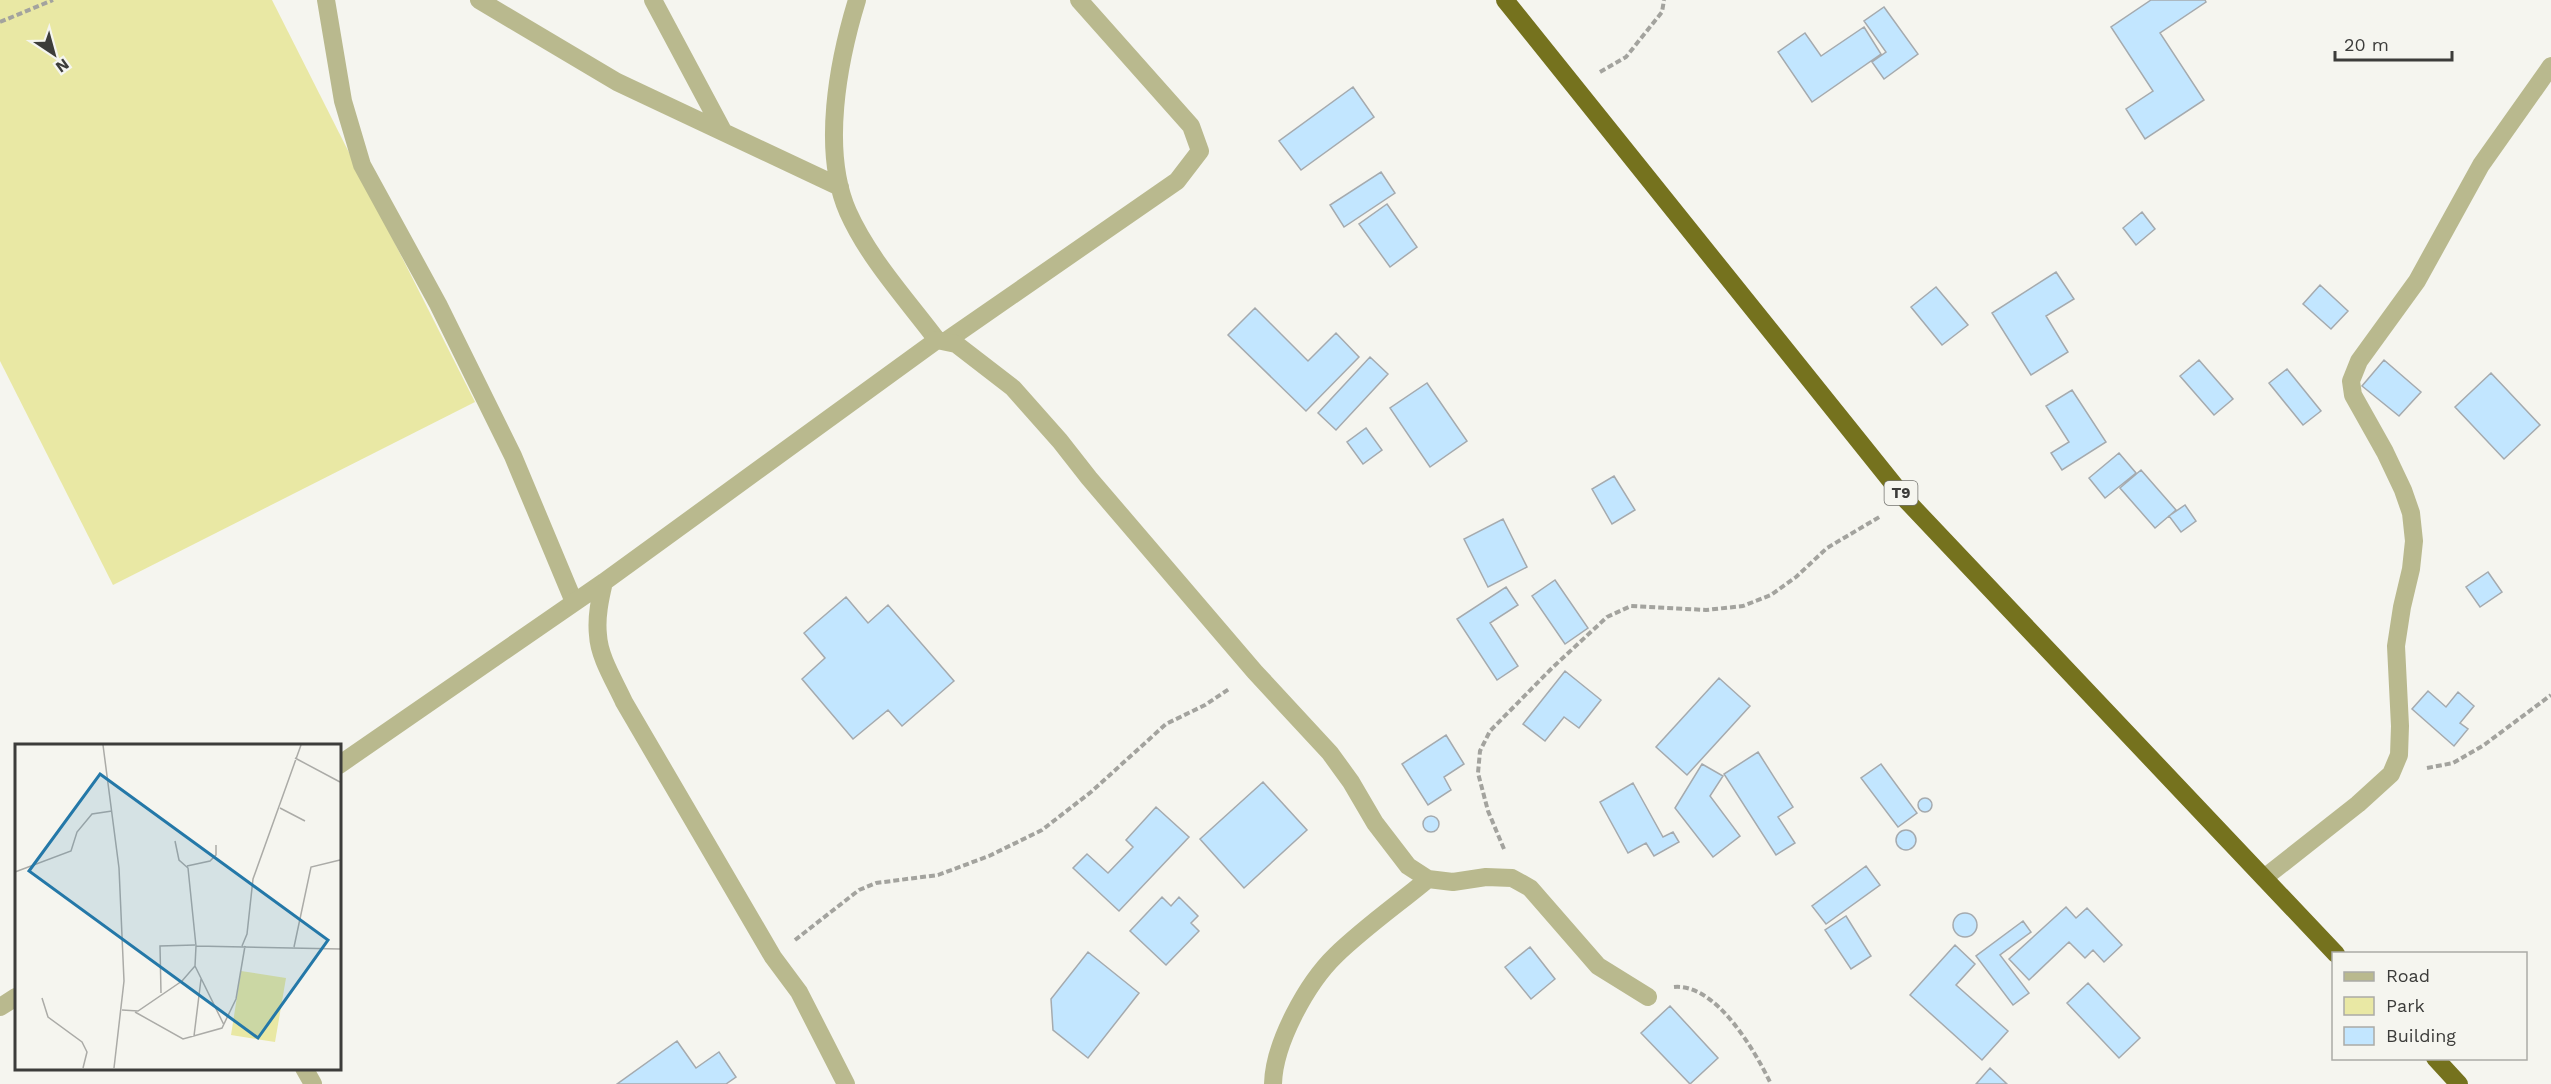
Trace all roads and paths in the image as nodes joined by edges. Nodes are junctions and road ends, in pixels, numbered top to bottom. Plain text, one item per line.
1 (53, 0) edge
2 (326, 0) edge
3 (478, 0) edge
4 (652, 0) edge
5 (857, 0) edge
6 (1079, 0) edge
7 (1505, 0) edge
8 (1664, 0) edge
9 (0, 22) edge
10 (2551, 66) edge
11 (1573, 87) junction
12 (723, 131) junction
13 (840, 187) junction
14 (941, 340) junction
15 (1907, 501) junction
16 (603, 582) junction
17 (574, 602) junction
18 (1255, 672) junction
19 (2551, 695) edge
20 (340, 764) edge
21 (2391, 774) junction
22 (1512, 878) junction
23 (2264, 878) junction
24 (1428, 879) junction
25 (2334, 952) edge
26 (773, 957) junction
27 (1648, 997) joint
28 (15, 998) edge
29 (0, 1007) edge
30 (2436, 1060) edge
31 (305, 1069) edge
32 (313, 1084) edge
33 (846, 1084) edge
34 (1273, 1084) edge
35 (1771, 1084) edge
36 (2459, 1084) edge

1 - 9 path
2 - 17 street
3 - 12 street
4 - 12 street
5 - 13 street
6 - 14 street
7 - 11 highway, T9
8 - 11 path
10 - 21 street
11 - 15 highway, T9
12 - 13 street
13 - 14 street
14 - 16 street
14 - 18 street
15 - 22 path
15 - 23 highway, T9
16 - 17 street
16 - 26 street
17 - 20 street
18 - 24 street
18 - 26 path
19 - 21 path
21 - 23 street
22 - 24 street
22 - 27 street
23 - 25 highway, T9
24 - 34 street
26 - 33 street
27 - 35 path
28 - 29 street
30 - 36 highway
31 - 32 street

